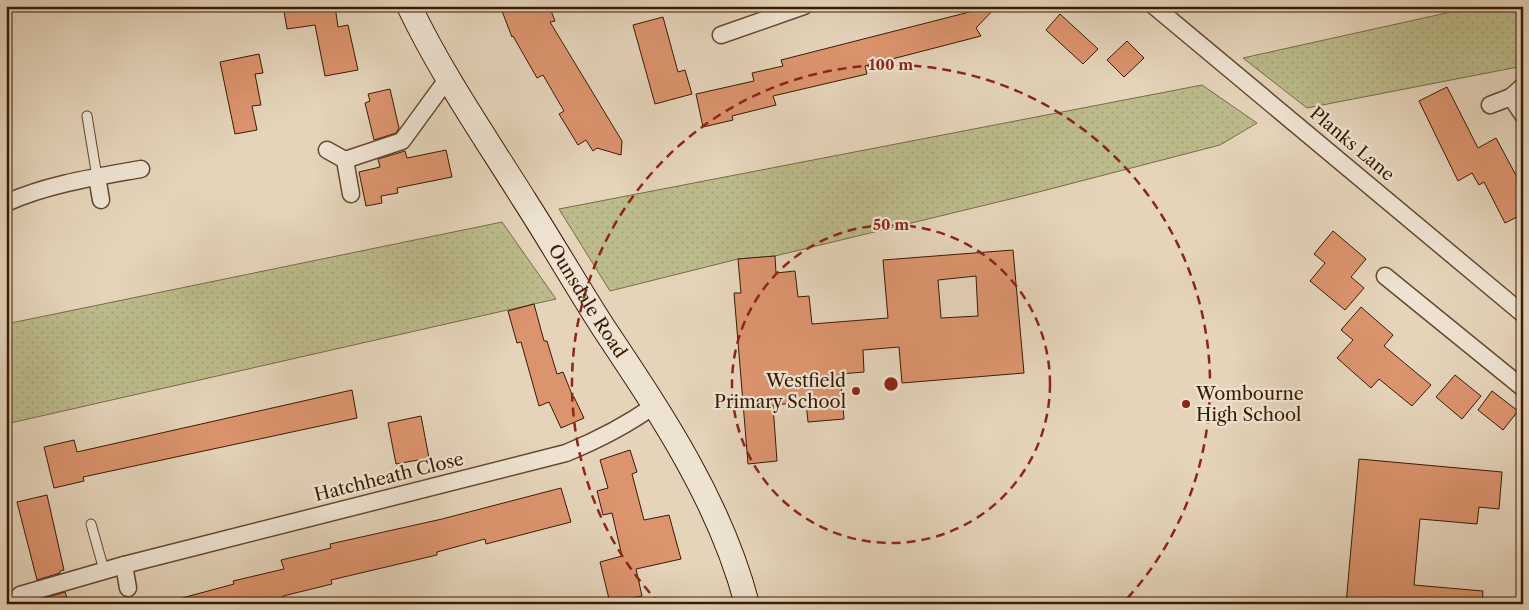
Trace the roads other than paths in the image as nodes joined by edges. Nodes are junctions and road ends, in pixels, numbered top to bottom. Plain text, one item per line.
1 (409, 6) edge
2 (804, 6) edge
3 (1154, 6) edge
4 (721, 35) dead end
5 (448, 78) junction
6 (1517, 92) edge
7 (1490, 105) dead end
8 (1523, 115) edge
9 (87, 116) dead end
10 (327, 150) dead end
11 (345, 160) junction
12 (141, 169) dead end
13 (97, 177) junction
14 (351, 194) dead end
15 (101, 200) dead end
16 (6, 203) edge
17 (1385, 276) dead end
18 (1523, 314) edge
19 (1523, 388) edge
20 (655, 405) junction
21 (91, 524) dead end
22 (124, 565) junction
23 (104, 570) junction
24 (128, 588) dead end
25 (20, 595) dead end
26 (747, 604) edge

1 - 5 street, Ounsdale Road
2 - 4 street
3 - 18 street, Planks Lane
5 - 11 street
5 - 20 street, Ounsdale Road
6 - 7 street
6 - 8 street
9 - 13 lane
10 - 11 street
11 - 14 street
12 - 13 street
13 - 15 street
13 - 16 street
17 - 19 street
20 - 22 street, Hatchheath Close
20 - 26 street, Ounsdale Road
21 - 23 lane
22 - 23 street, Hatchheath Close
22 - 24 street
23 - 25 street, Hatchheath Close

